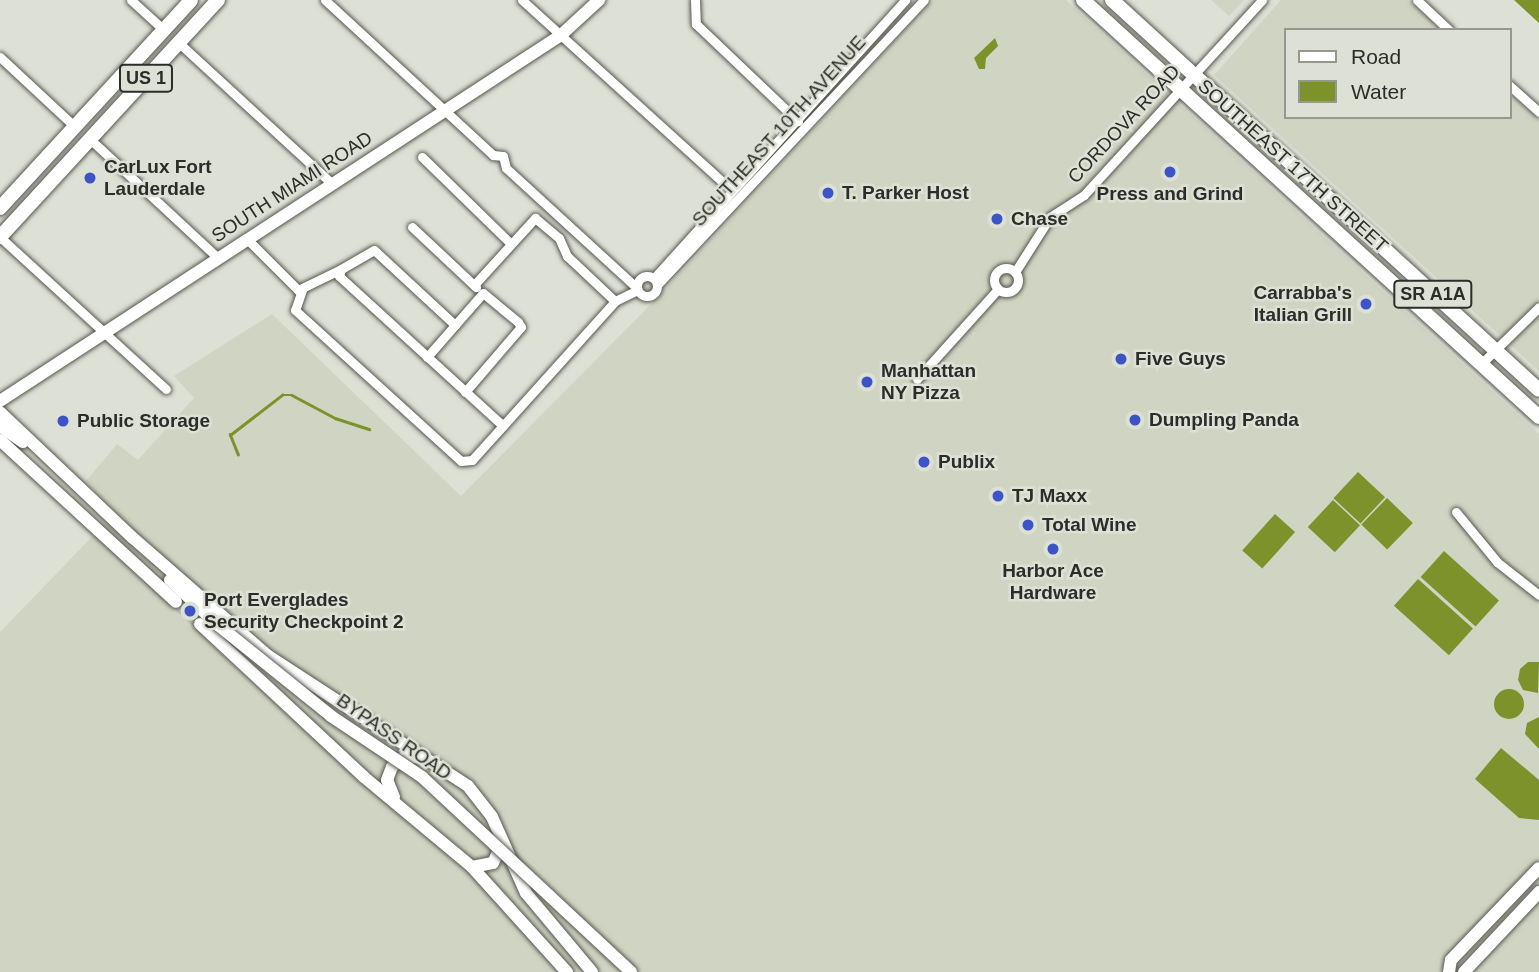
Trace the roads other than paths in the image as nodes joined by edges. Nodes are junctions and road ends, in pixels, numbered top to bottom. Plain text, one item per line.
1 (131, 0) edge
2 (191, 0) edge
3 (218, 0) edge
4 (325, 0) edge
5 (522, 0) edge
6 (599, 0) edge
7 (695, 0) edge
8 (905, 0) edge
9 (924, 0) edge
10 (1083, 0) edge
11 (1112, 0) edge
12 (1262, 0) edge
13 (1417, 0) edge
14 (1447, 28) edge
15 (164, 30) junction
16 (561, 35) junction
17 (178, 43) junction
18 (0, 57) edge
19 (838, 73) junction
20 (1194, 75) junction
21 (847, 82) junction
22 (1511, 87) edge
23 (1180, 90) junction
24 (89, 110) junction
25 (446, 112) junction
26 (1539, 112) edge
27 (795, 119) junction
28 (75, 127) junction
29 (804, 129) junction
30 (90, 139) junction
31 (74, 156) junction
32 (422, 157) dead end
33 (749, 174) junction
34 (331, 183) junction
35 (1286, 187) junction
36 (1323, 193) junction
37 (1306, 204) junction
38 (0, 208) edge
39 (1343, 212) junction
40 (412, 227) dead end
41 (0, 237) edge
42 (247, 239) junction
43 (512, 244) junction
44 (218, 258) junction
45 (341, 269) junction
46 (1015, 272) junction
47 (656, 281) junction
48 (474, 285) junction
49 (638, 289) junction
50 (998, 289) junction
51 (302, 290) junction
52 (483, 293) junction
53 (615, 301) junction
54 (1539, 307) edge
55 (455, 325) junction
56 (103, 331) junction
57 (1496, 351) junction
58 (427, 357) junction
59 (1482, 364) junction
60 (918, 379) dead end
61 (166, 389) dead end
62 (1539, 390) edge
63 (465, 392) junction
64 (0, 401) edge
65 (0, 412) edge
66 (1539, 417) edge
67 (0, 426) edge
68 (503, 426) junction
69 (0, 440) edge
70 (55, 464) junction
71 (73, 481) junction
72 (66, 499) junction
73 (1456, 512) dead end
74 (133, 538) junction
75 (1539, 595) edge
76 (183, 600) junction
77 (200, 624) tunnel mouth
78 (428, 758) junction
79 (395, 798) junction
80 (503, 842) junction
81 (472, 867) junction
82 (1539, 868) edge
83 (1539, 892) edge
84 (568, 972) edge
85 (592, 972) edge
86 (632, 972) edge
87 (1449, 972) edge
88 (1464, 972) edge

1 - 15 street
2 - 15 main road, US 1
3 - 17 main road, US 1
4 - 25 street
5 - 16 street
6 - 16 street, SOUTH MIAMI ROAD
7 - 27 street
8 - 19 street, SOUTHEAST 10TH AVENUE
9 - 21 street, SOUTHEAST 10TH AVENUE
10 - 23 main road, SOUTHEAST 17TH STREET / SR A1A
11 - 20 main road, SOUTHEAST 17TH STREET / SR A1A
12 - 20 street, CORDOVA ROAD
13 - 14 street
15 - 24 main road, US 1
16 - 25 street, SOUTH MIAMI ROAD
16 - 33 street
17 - 30 main road, US 1
17 - 34 street
18 - 28 street
19 - 21 street
19 - 27 street, SOUTHEAST 10TH AVENUE
20 - 23 street, CORDOVA ROAD
20 - 36 main road, SOUTHEAST 17TH STREET / SR A1A
21 - 29 street, SOUTHEAST 10TH AVENUE
22 - 26 street
23 - 35 main road, SOUTHEAST 17TH STREET / SR A1A
23 - 46 street, CORDOVA ROAD
24 - 28 main road, US 1
24 - 30 main road
25 - 34 street, SOUTH MIAMI ROAD
25 - 49 street
27 - 29 street
27 - 33 street, SOUTHEAST 10TH AVENUE
28 - 31 main road
28 - 38 main road, US 1
29 - 47 street, SOUTHEAST 10TH AVENUE
30 - 31 main road, US 1
30 - 44 street
31 - 41 main road, US 1
32 - 43 street
33 - 47 street, SOUTHEAST 10TH AVENUE
34 - 42 street, SOUTH MIAMI ROAD
35 - 36 main road
35 - 37 main road, SOUTHEAST 17TH STREET / SR A1A
36 - 39 main road, SOUTHEAST 17TH STREET / SR A1A
37 - 39 main road
37 - 59 main road, SOUTHEAST 17TH STREET / SR A1A
39 - 57 main road, SOUTHEAST 17TH STREET / SR A1A
40 - 48 street
41 - 56 street
42 - 44 street, SOUTH MIAMI ROAD
42 - 51 street
43 - 48 street
43 - 53 street
44 - 56 street, SOUTH MIAMI ROAD
45 - 51 street
45 - 55 street
45 - 58 street
46 - 50 street
46 - 50 street
47 - 49 street, SOUTHEAST 10TH AVENUE
47 - 49 street, SOUTHEAST 10TH AVENUE
48 - 52 street
49 - 53 street, SOUTHEAST 10TH AVENUE
50 - 60 street
51 - 68 street, SOUTHEAST 10TH AVENUE
52 - 55 street
52 - 63 street
53 - 68 street, SOUTHEAST 10TH AVENUE
54 - 57 street
55 - 58 street
56 - 61 street
56 - 64 street, SOUTH MIAMI ROAD
57 - 59 street
57 - 62 main road, SOUTHEAST 17TH STREET / SR A1A
58 - 63 street
59 - 66 main road, SOUTHEAST 17TH STREET / SR A1A
63 - 68 street
65 - 70 street
67 - 70 street
69 - 72 street
70 - 71 street
71 - 72 street
71 - 74 street
72 - 76 street
73 - 75 street
74 - 76 street, BYPASS ROAD
74 - 78 street
76 - 86 street, BYPASS ROAD, bridge
77 - 79 street
78 - 79 street
78 - 80 street
79 - 81 street
80 - 81 street
80 - 85 street
81 - 84 street
82 - 87 street
83 - 88 street

